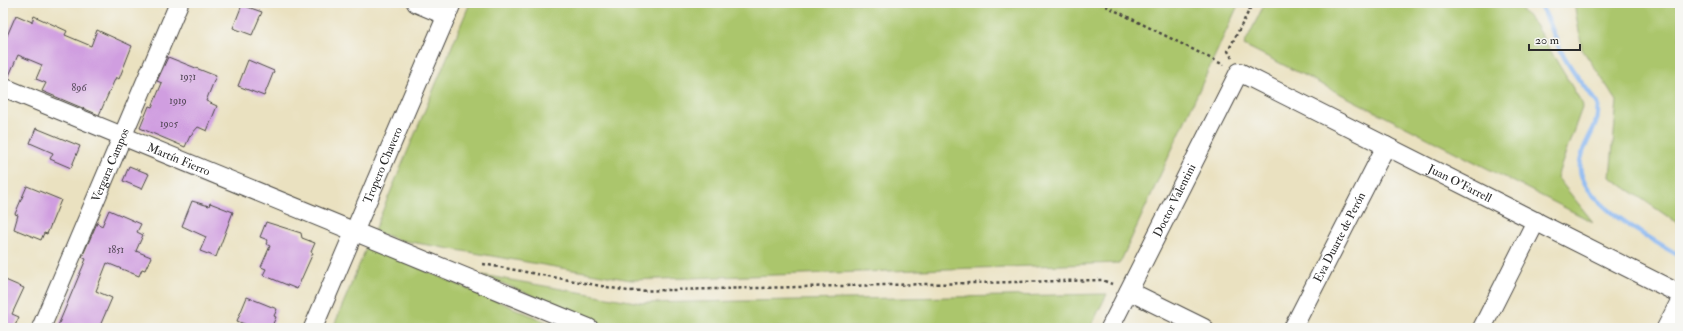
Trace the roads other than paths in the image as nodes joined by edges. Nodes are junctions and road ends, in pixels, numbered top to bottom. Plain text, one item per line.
1 (180, 3) edge
2 (416, 3) edge
3 (450, 10) edge
4 (1239, 72) joint
5 (3, 87) edge
6 (122, 136) junction
7 (1386, 146) junction
8 (1536, 221) junction
9 (355, 232) junction
10 (1129, 291) junction
11 (1680, 294) edge
12 (1680, 301) edge
13 (41, 328) edge
14 (313, 328) edge
15 (589, 328) edge
16 (1110, 328) edge
17 (1204, 328) edge
18 (1293, 328) edge
19 (1482, 328) edge
20 (1666, 328) edge

1 - 6 street, Vergara Campos
2 - 3 street
3 - 9 street, Tropero Chavero
4 - 7 street, Juan O'Farrell
4 - 10 street, Doctor Valentini
5 - 6 street, Martín Fierro
6 - 9 street, Martín Fierro
6 - 13 street, Vergara Campos
7 - 8 street, Juan O'Farrell
7 - 18 street, Eva Duarte de Perón
8 - 11 street, Juan O'Farrell
8 - 19 street
9 - 14 street, Tropero Chavero
9 - 15 street, Martín Fierro
10 - 16 street, Doctor Valentini
10 - 17 street
12 - 20 street

